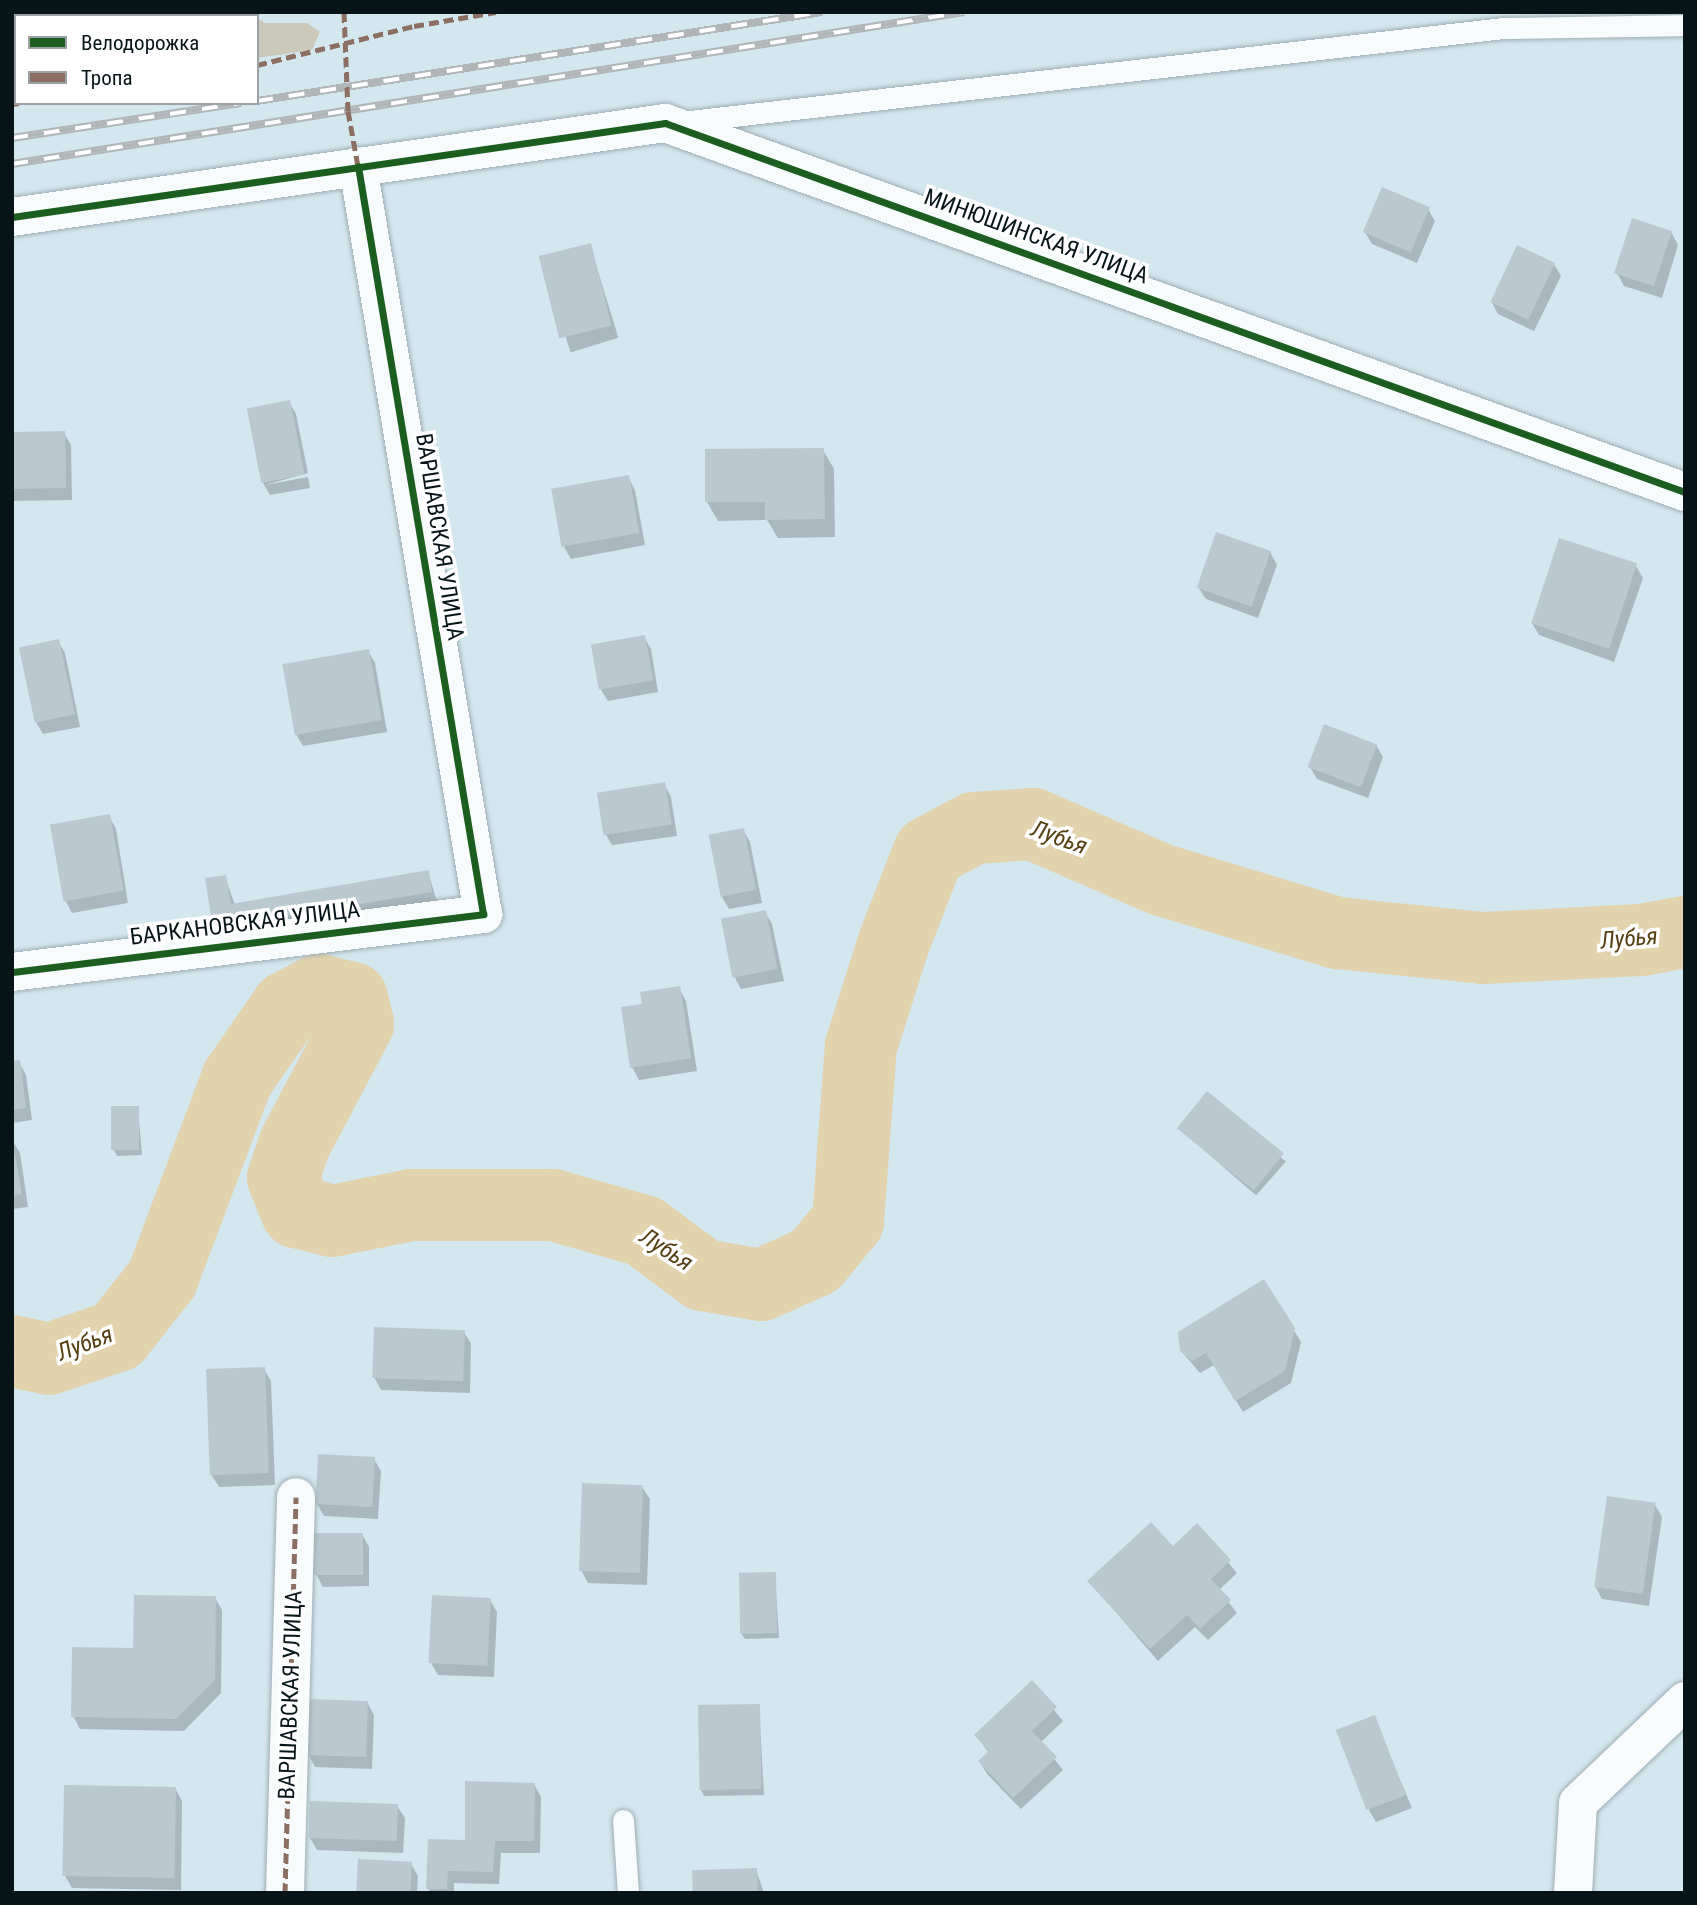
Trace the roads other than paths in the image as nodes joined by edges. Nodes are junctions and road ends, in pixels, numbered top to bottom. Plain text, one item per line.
1 (1685, 25) edge
2 (664, 123) junction
3 (358, 166) junction
4 (12, 217) edge
5 (1685, 492) edge
6 (482, 914) joint
7 (12, 972) edge
8 (296, 1497) dead end
9 (1685, 1701) edge
10 (1575, 1763) dead end
11 (1578, 1803) junction
12 (624, 1820) dead end
13 (285, 1893) edge
14 (628, 1893) edge
15 (1573, 1893) edge

1 - 2 lane
2 - 3 street, МИНЮШИНСКАЯ УЛИЦА
2 - 5 street, МИНЮШИНСКАЯ УЛИЦА
3 - 4 street, МИНЮШИНСКАЯ УЛИЦА
3 - 6 street, ВАРШАВСКАЯ УЛИЦА
6 - 7 street, БАРКАНОВСКАЯ УЛИЦА
8 - 13 street, ВАРШАВСКАЯ УЛИЦА
9 - 11 street
10 - 11 street
11 - 15 street
12 - 14 lane

